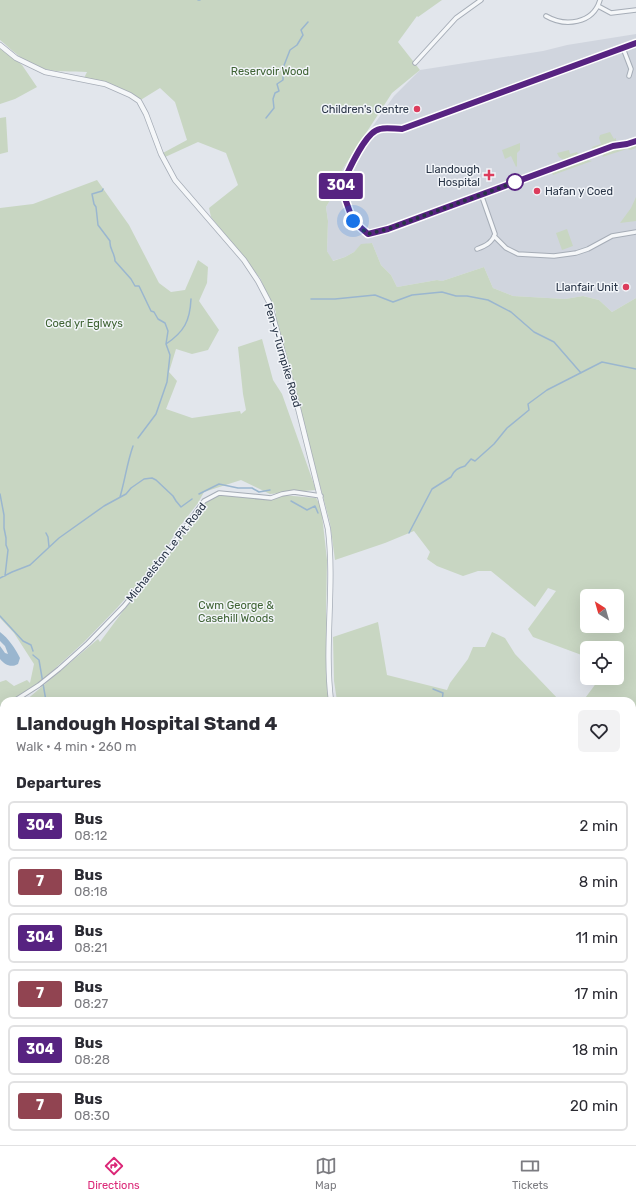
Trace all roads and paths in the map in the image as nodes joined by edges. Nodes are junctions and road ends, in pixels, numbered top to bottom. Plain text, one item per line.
1 (481, 0) edge
2 (600, 0) edge
3 (598, 6) junction
4 (636, 10) edge
5 (546, 16) dead end
6 (636, 43) edge
7 (0, 45) edge
8 (623, 48) junction
9 (415, 63) dead end
10 (629, 76) dead end
11 (636, 141) edge
12 (344, 179) junction
13 (481, 194) junction
14 (344, 195) junction
15 (636, 232) edge
16 (494, 236) junction
17 (476, 249) dead end
18 (321, 496) junction
19 (20, 697) edge
20 (331, 697) edge

1 - 9 street
2 - 3 street
3 - 4 street
3 - 5 street
6 - 8 street
7 - 18 street, Pen-y-Turnpike Road
8 - 10 street
8 - 12 street
11 - 13 street
12 - 14 street
12 - 14 street
13 - 14 street
13 - 16 street
15 - 16 street
16 - 17 street
18 - 19 street, Michaelston Le Pit Road
18 - 20 street, Pen-y-Turnpike Road

